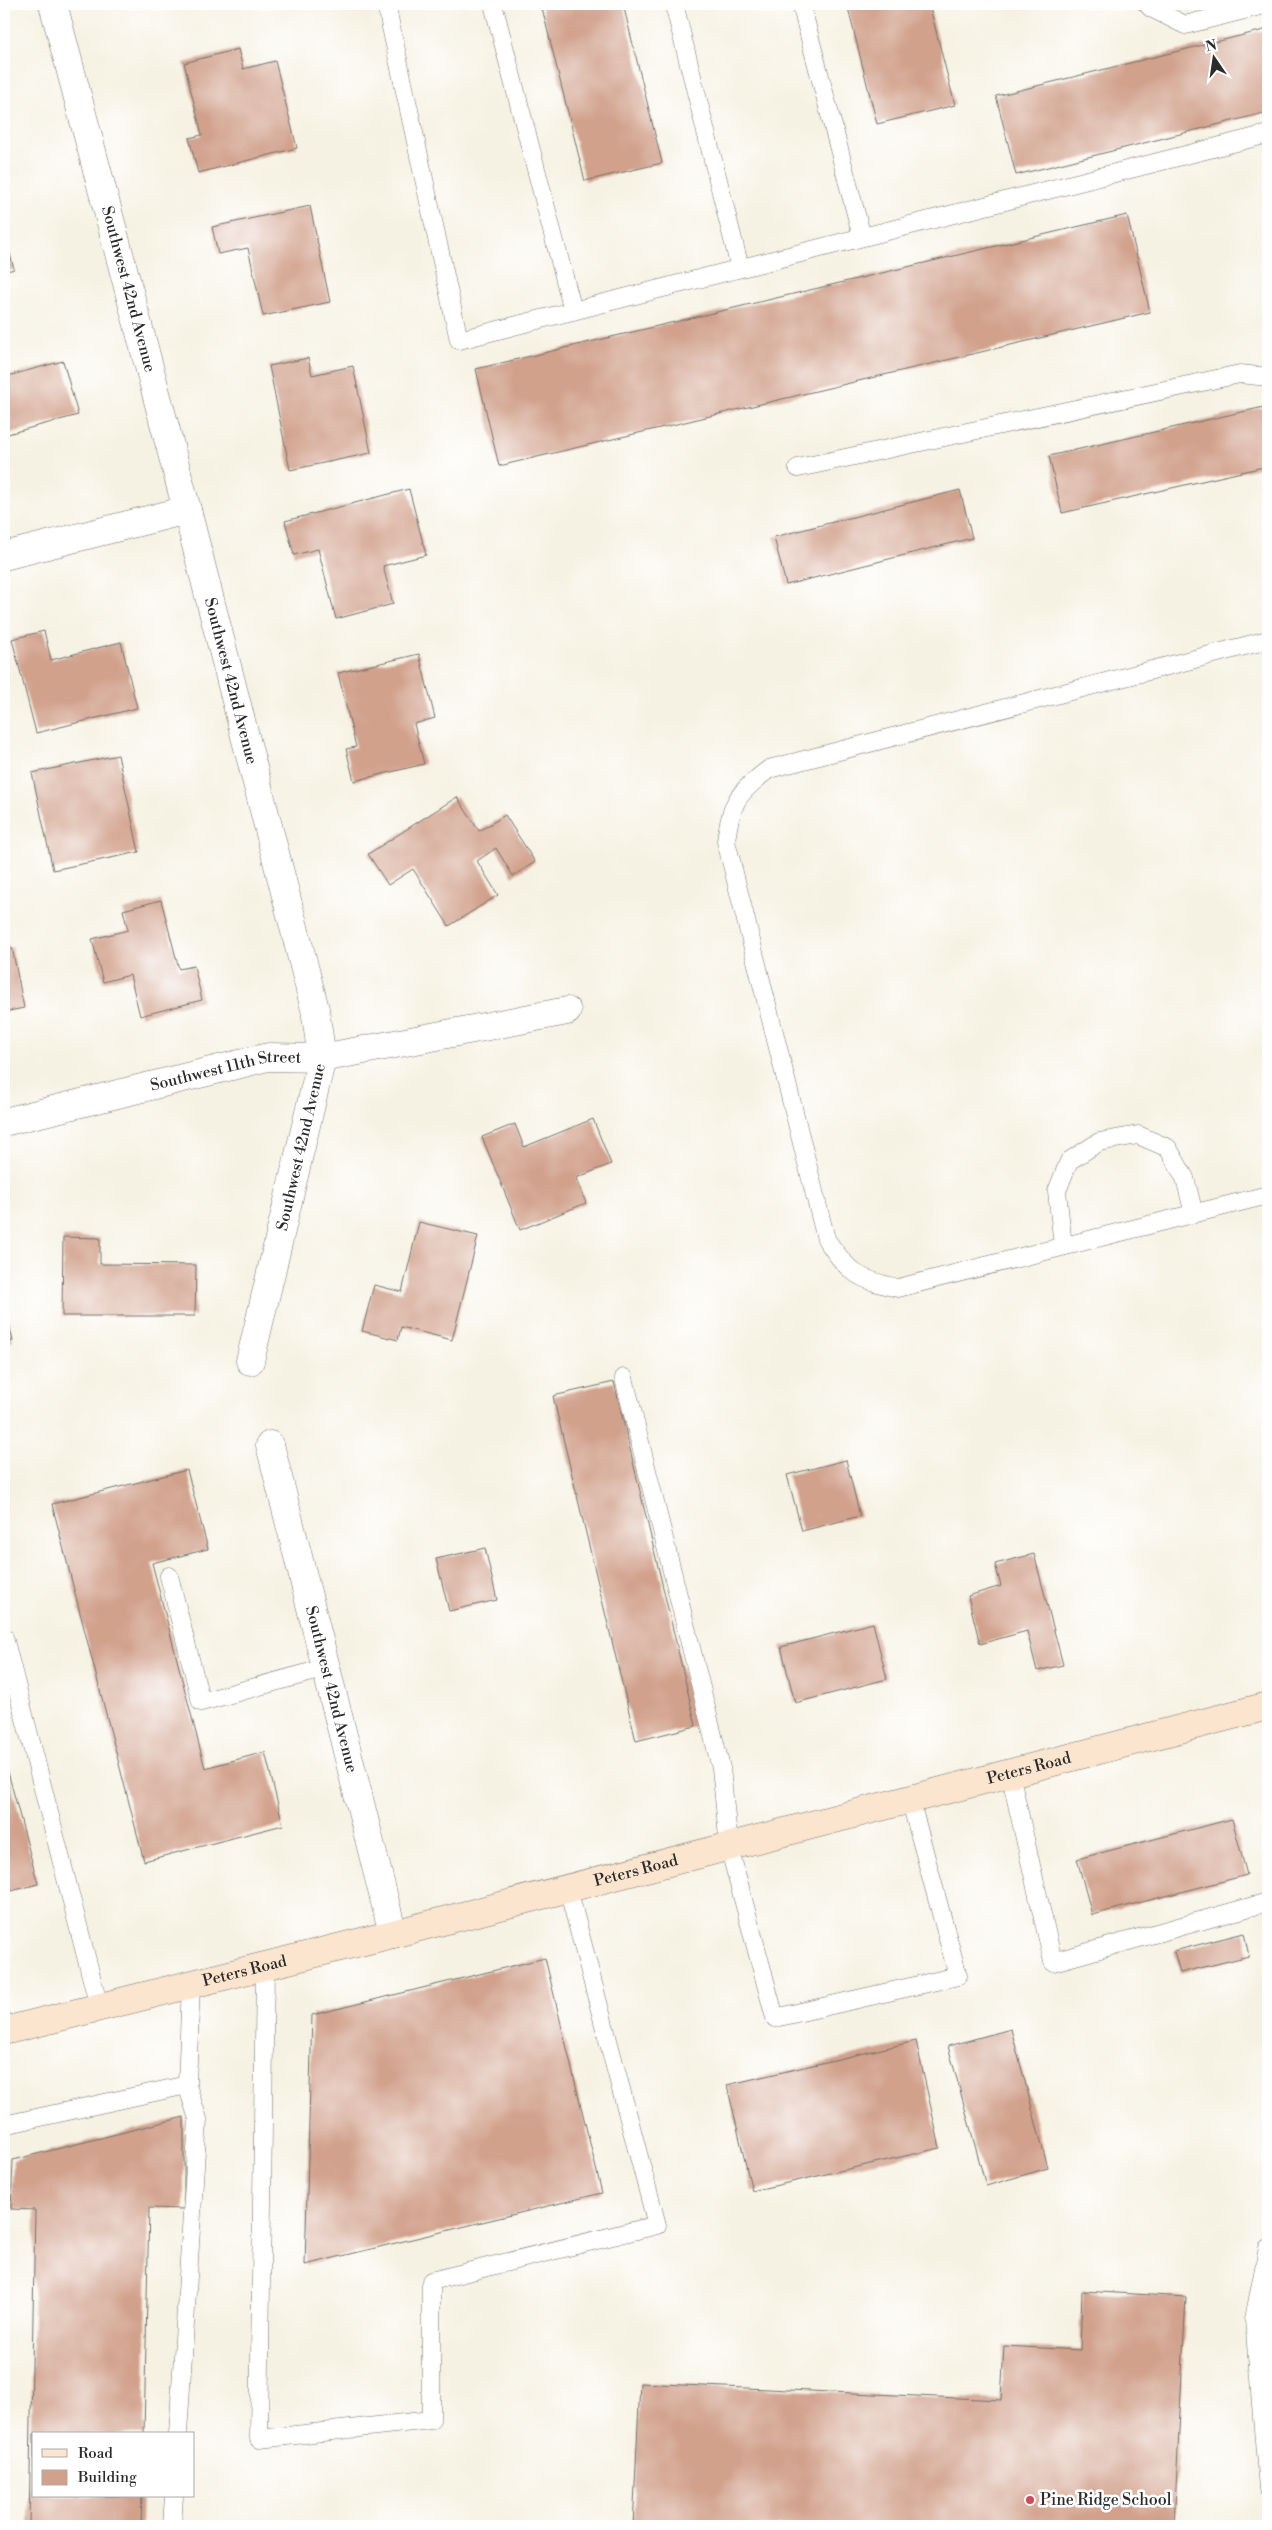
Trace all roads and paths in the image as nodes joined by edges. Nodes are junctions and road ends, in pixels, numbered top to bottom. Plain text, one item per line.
1 (53, 4) edge
2 (386, 4) edge
3 (494, 4) edge
4 (674, 4) edge
5 (801, 4) edge
6 (1148, 4) edge
7 (1164, 4) edge
8 (1268, 4) edge
9 (1186, 25) junction
10 (1268, 134) edge
11 (862, 237) junction
12 (740, 268) junction
13 (573, 311) junction
14 (1268, 377) edge
15 (798, 468) dead end
16 (187, 510) junction
17 (4, 556) edge
18 (1268, 640) edge
19 (567, 1011) dead end
20 (322, 1058) junction
21 (4, 1122) edge
22 (1268, 1195) edge
23 (1194, 1214) junction
24 (1063, 1246) junction
25 (250, 1361) dead end
26 (624, 1378) dead end
27 (270, 1445) dead end
28 (169, 1576) dead end
29 (4, 1637) edge
30 (326, 1668) junction
31 (1268, 1706) edge
32 (1010, 1773) junction
33 (910, 1799) junction
34 (728, 1847) junction
35 (568, 1889) junction
36 (1268, 1902) edge
37 (393, 1934) junction
38 (265, 1966) junction
39 (191, 1984) junction
40 (99, 2007) junction
41 (4, 2031) edge
42 (187, 2085) junction
43 (4, 2125) edge
44 (1268, 2248) edge
45 (178, 2432) edge
46 (1268, 2489) edge
47 (174, 2498) edge
48 (172, 2526) edge

1 - 16 street, Southwest 42nd Avenue
2 - 13 lane
3 - 13 lane
4 - 12 lane
5 - 11 lane
6 - 9 lane
7 - 9 lane
8 - 9 lane
10 - 11 lane
11 - 12 lane
12 - 13 lane
14 - 15 lane
16 - 17 street
16 - 20 street, Southwest 42nd Avenue
18 - 24 lane
19 - 20 street, Southwest 11th Street
20 - 21 street, Southwest 11th Street
20 - 25 street, Southwest 42nd Avenue
22 - 23 lane
23 - 24 lane
23 - 24 lane
26 - 34 lane
27 - 30 street, Southwest 42nd Avenue
28 - 30 lane
29 - 40 lane
30 - 37 street, Southwest 42nd Avenue
31 - 32 street, Peters Road
32 - 33 street, Peters Road
32 - 36 lane
33 - 34 street, Peters Road
33 - 34 lane
34 - 35 street, Peters Road
35 - 37 street, Peters Road
35 - 38 lane
37 - 38 street, Peters Road
38 - 39 street, Peters Road
39 - 40 street, Peters Road
39 - 42 lane
40 - 41 street, Peters Road
42 - 43 lane
42 - 45 lane
44 - 46 lane
47 - 48 lane

